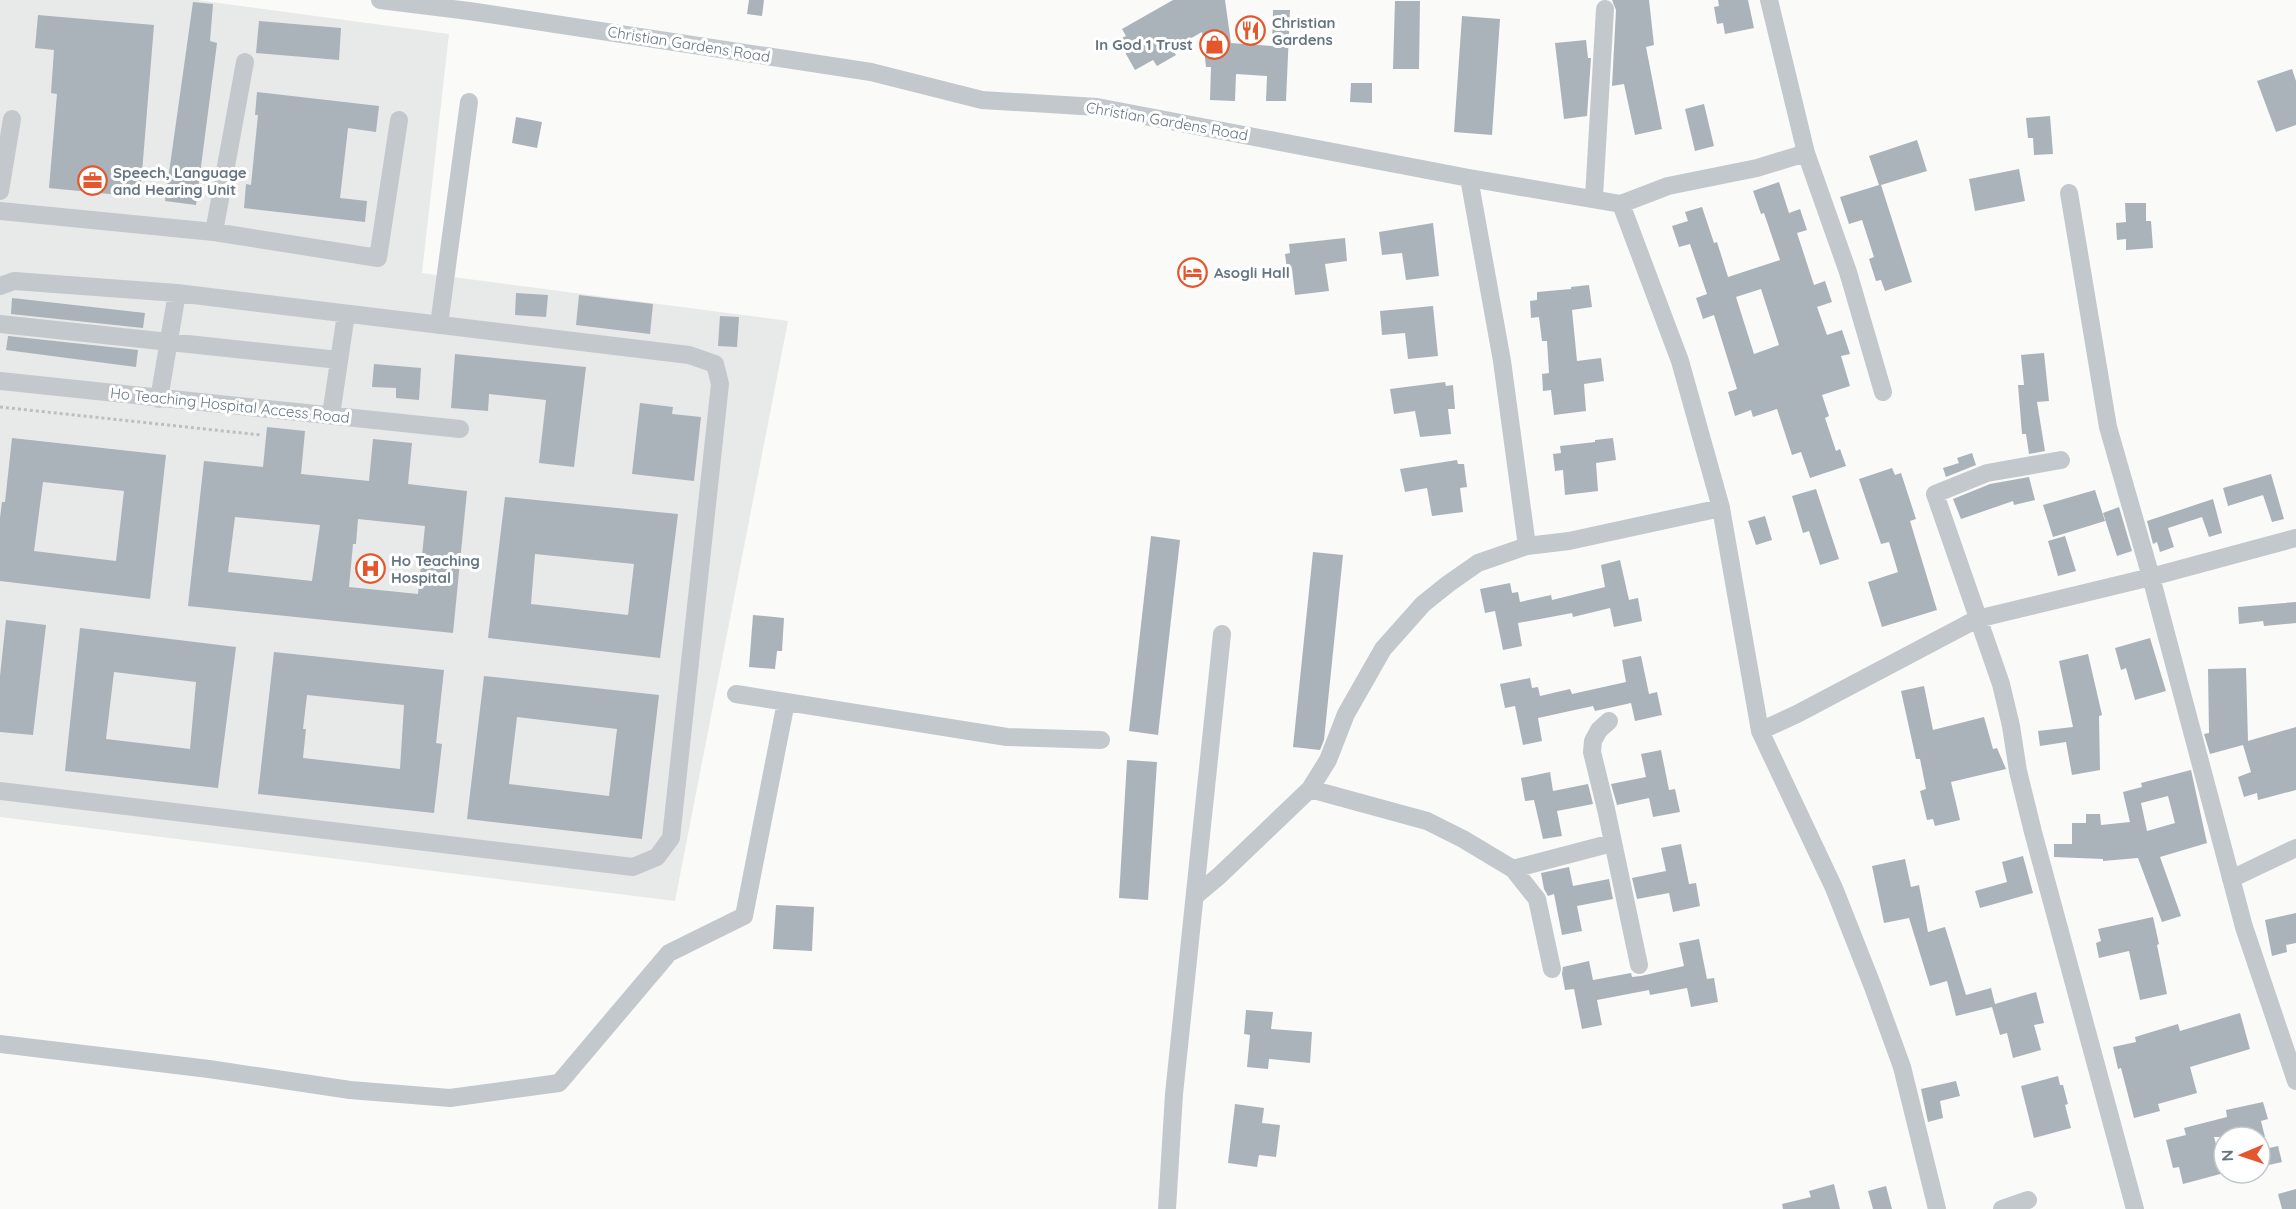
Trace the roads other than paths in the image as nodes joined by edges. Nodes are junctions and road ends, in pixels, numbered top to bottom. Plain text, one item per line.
1 (380, 0) edge
2 (1769, 0) edge
3 (1605, 9) dead end
4 (245, 62) dead end
5 (469, 102) dead end
6 (12, 119) dead end
7 (399, 120) dead end
8 (1806, 153) junction
9 (1469, 178) junction
10 (0, 191) edge
11 (2069, 193) dead end
12 (1594, 198) junction
13 (1621, 204) junction
14 (0, 211) edge
15 (214, 232) junction
16 (0, 286) edge
17 (177, 293) junction
18 (346, 314) junction
19 (0, 324) edge
20 (439, 325) junction
21 (170, 342) junction
22 (339, 360) junction
23 (0, 381) edge
24 (1883, 392) dead end
25 (159, 399) junction
26 (331, 415) junction
27 (460, 429) dead end
28 (2061, 460) dead end
29 (1721, 508) junction
30 (2296, 538) edge
31 (1527, 546) junction
32 (2151, 577) junction
33 (1977, 620) junction
34 (1222, 634) dead end
35 (736, 694) dead end
36 (786, 702) junction
37 (1609, 722) dead end
38 (1760, 731) junction
39 (1101, 740) dead end
40 (1310, 789) junction
41 (0, 791) edge
42 (1612, 843) junction
43 (2296, 848) edge
44 (1513, 869) junction
45 (2231, 879) junction
46 (1195, 896) junction
47 (1639, 965) dead end
48 (1552, 969) dead end
49 (0, 1044) edge
50 (2296, 1081) edge
51 (2028, 1200) dead end
52 (1167, 1209) edge
53 (1937, 1209) edge
54 (2002, 1209) edge
55 (2135, 1209) edge

1 - 9 street, Christian Gardens Road
2 - 8 street
3 - 12 street
4 - 15 street
5 - 20 street
6 - 10 street
7 - 15 street
8 - 13 street
8 - 24 street
9 - 12 street, Christian Gardens Road
9 - 31 street
11 - 32 street
12 - 13 street, Christian Gardens Road
13 - 29 street
14 - 15 street
16 - 17 street
17 - 18 street
17 - 21 street
18 - 20 street
18 - 22 street
19 - 21 street
20 - 41 street
21 - 22 street
21 - 25 street
22 - 26 street
23 - 25 street, Ho Teaching Hospital Access Road
25 - 26 street, Ho Teaching Hospital Access Road
26 - 27 street, Ho Teaching Hospital Access Road
28 - 33 street
29 - 31 street
29 - 38 street
30 - 32 street
31 - 40 street
32 - 33 street
32 - 45 street
33 - 38 street
33 - 55 street
34 - 46 street
35 - 36 street
36 - 39 street
36 - 49 street
37 - 42 street
38 - 53 street
40 - 44 street
40 - 46 street
42 - 44 street
42 - 47 street
43 - 45 street
44 - 48 street
45 - 50 street
46 - 52 street
51 - 54 street

